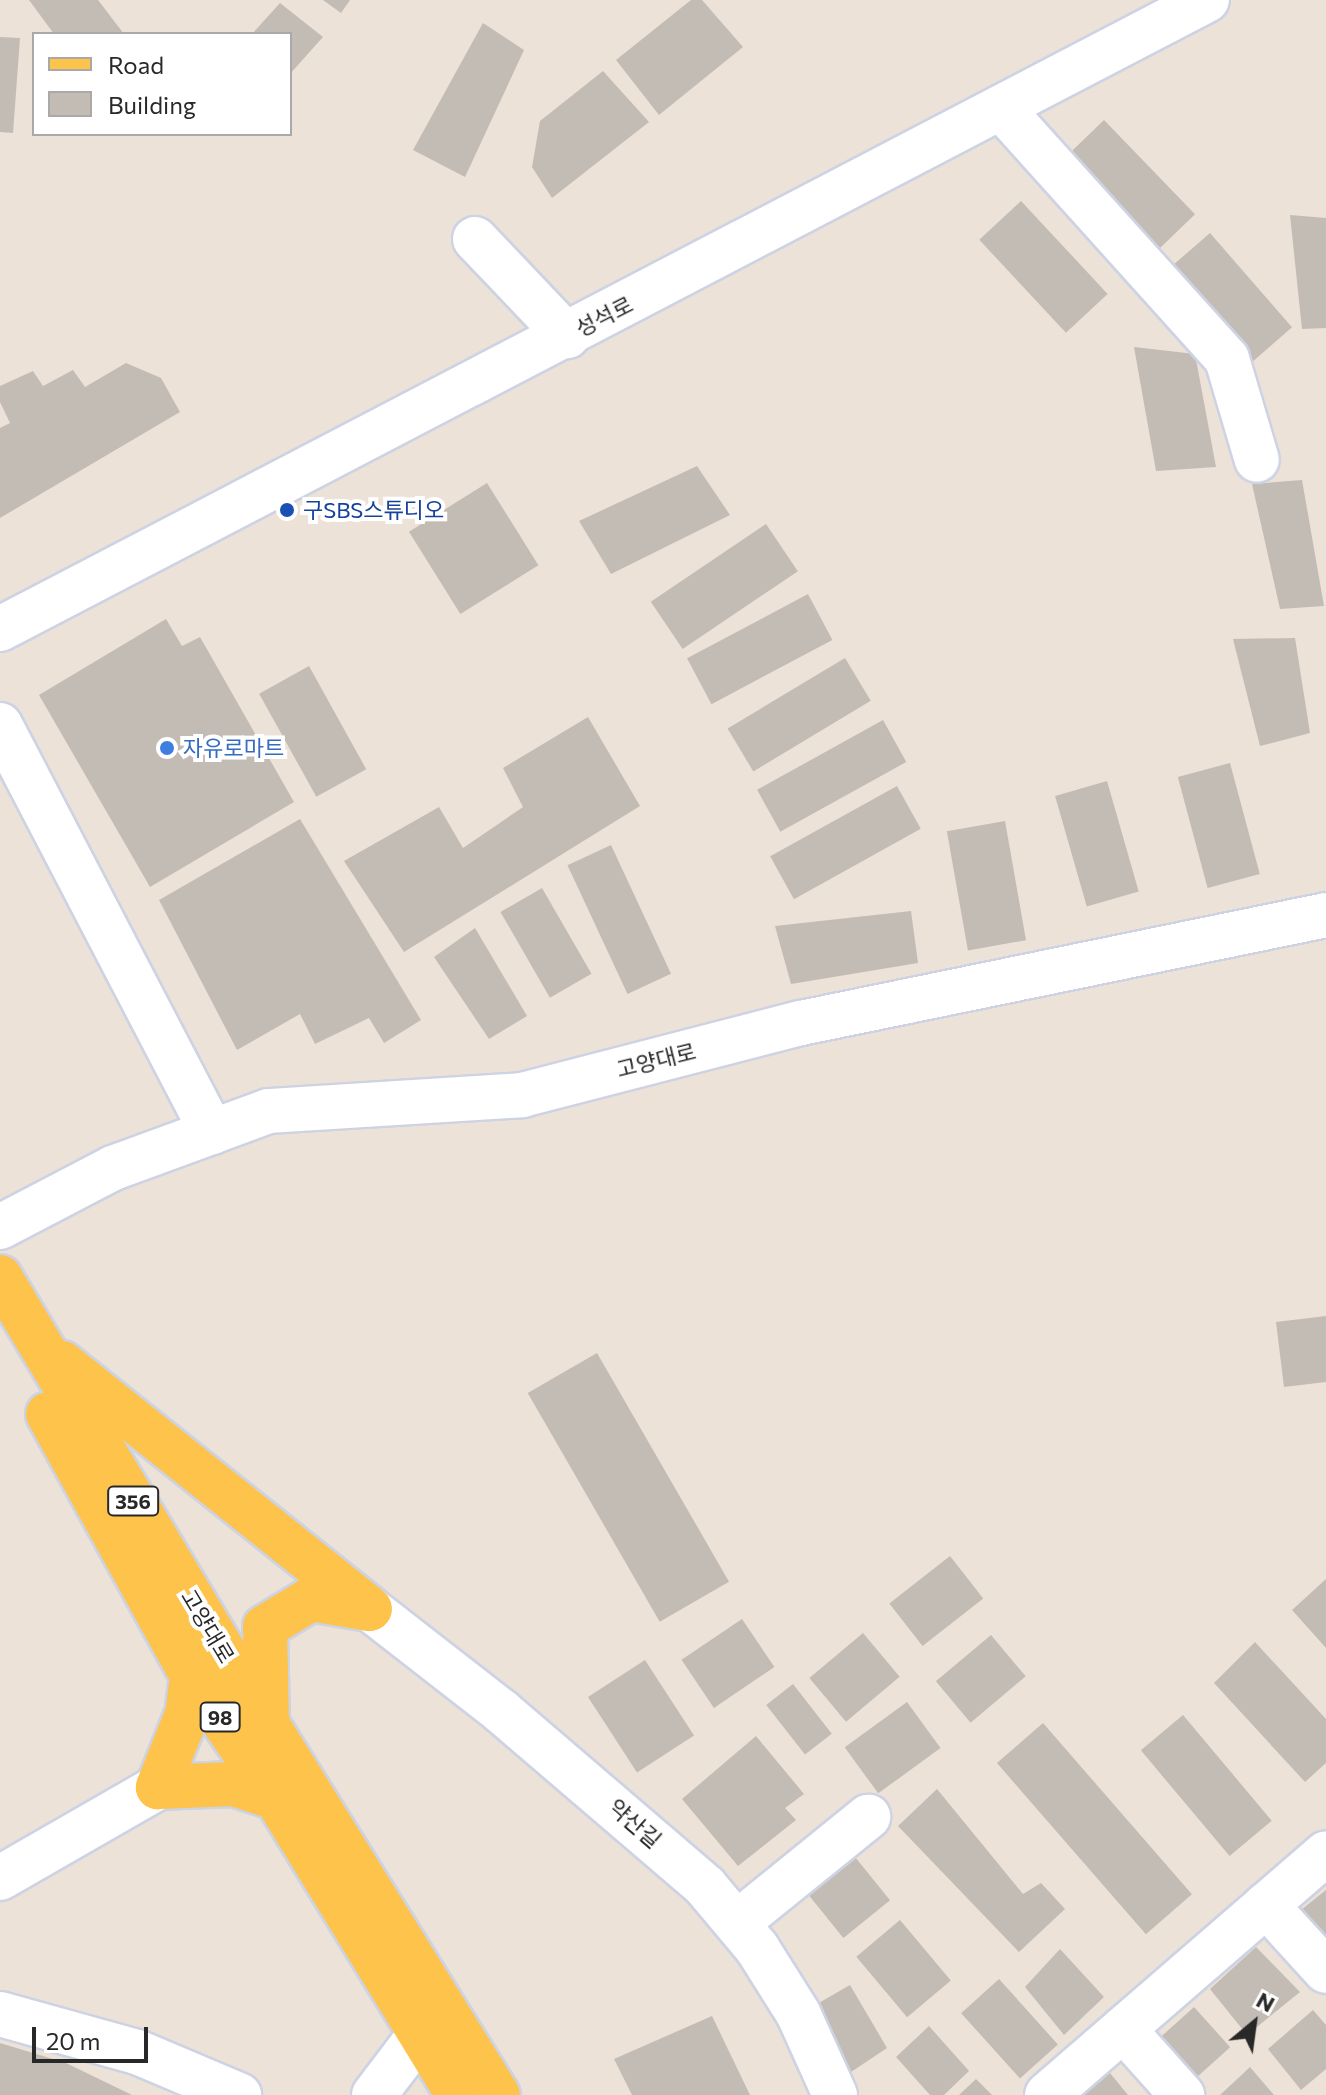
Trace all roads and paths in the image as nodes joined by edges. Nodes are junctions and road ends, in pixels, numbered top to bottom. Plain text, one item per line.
1 (1207, 0) edge
2 (1002, 109) junction
3 (475, 239) dead end
4 (567, 336) junction
5 (1257, 460) dead end
6 (0, 629) edge
7 (0, 725) edge
8 (1326, 915) edge
9 (212, 1132) junction
10 (0, 1227) edge
11 (0, 1277) edge
12 (20, 1336) edge
13 (370, 1609) junction
14 (192, 1676) junction
15 (267, 1724) junction
16 (158, 1787) junction
17 (276, 1798) junction
18 (868, 1817) dead end
19 (1326, 1853) edge
20 (0, 1878) edge
21 (1266, 1905) junction
22 (737, 1923) junction
23 (1326, 1971) edge
24 (0, 2014) edge
25 (1123, 2029) junction
26 (419, 2036) junction
27 (239, 2095) edge
28 (374, 2095) edge
29 (458, 2095) edge
30 (498, 2095) edge
31 (835, 2095) edge
32 (1047, 2095) edge
33 (1182, 2095) edge

1 - 2 street, 성석로
2 - 4 street, 성석로
2 - 5 street
3 - 4 street
4 - 6 street, 성석로
7 - 9 street
8 - 9 street, 고양대로
9 - 10 street, 고양대로
11 - 12 main road, 고양대로 / 356
12 - 13 main road
12 - 14 main road, 고양대로 / 98
12 - 15 main road, 고양대로 / 356
13 - 15 main road
13 - 22 street, 약산길
14 - 16 main road
14 - 17 main road, 고양대로 / 98
15 - 30 main road, 고양대로 / 356
16 - 17 main road
16 - 20 street
17 - 26 main road, 고양대로 / 98
18 - 22 street
19 - 21 street
21 - 23 street
21 - 25 street
22 - 31 street, 약산길
24 - 27 street
25 - 32 street
25 - 33 street
26 - 28 street
26 - 29 main road, 고양대로 / 98

